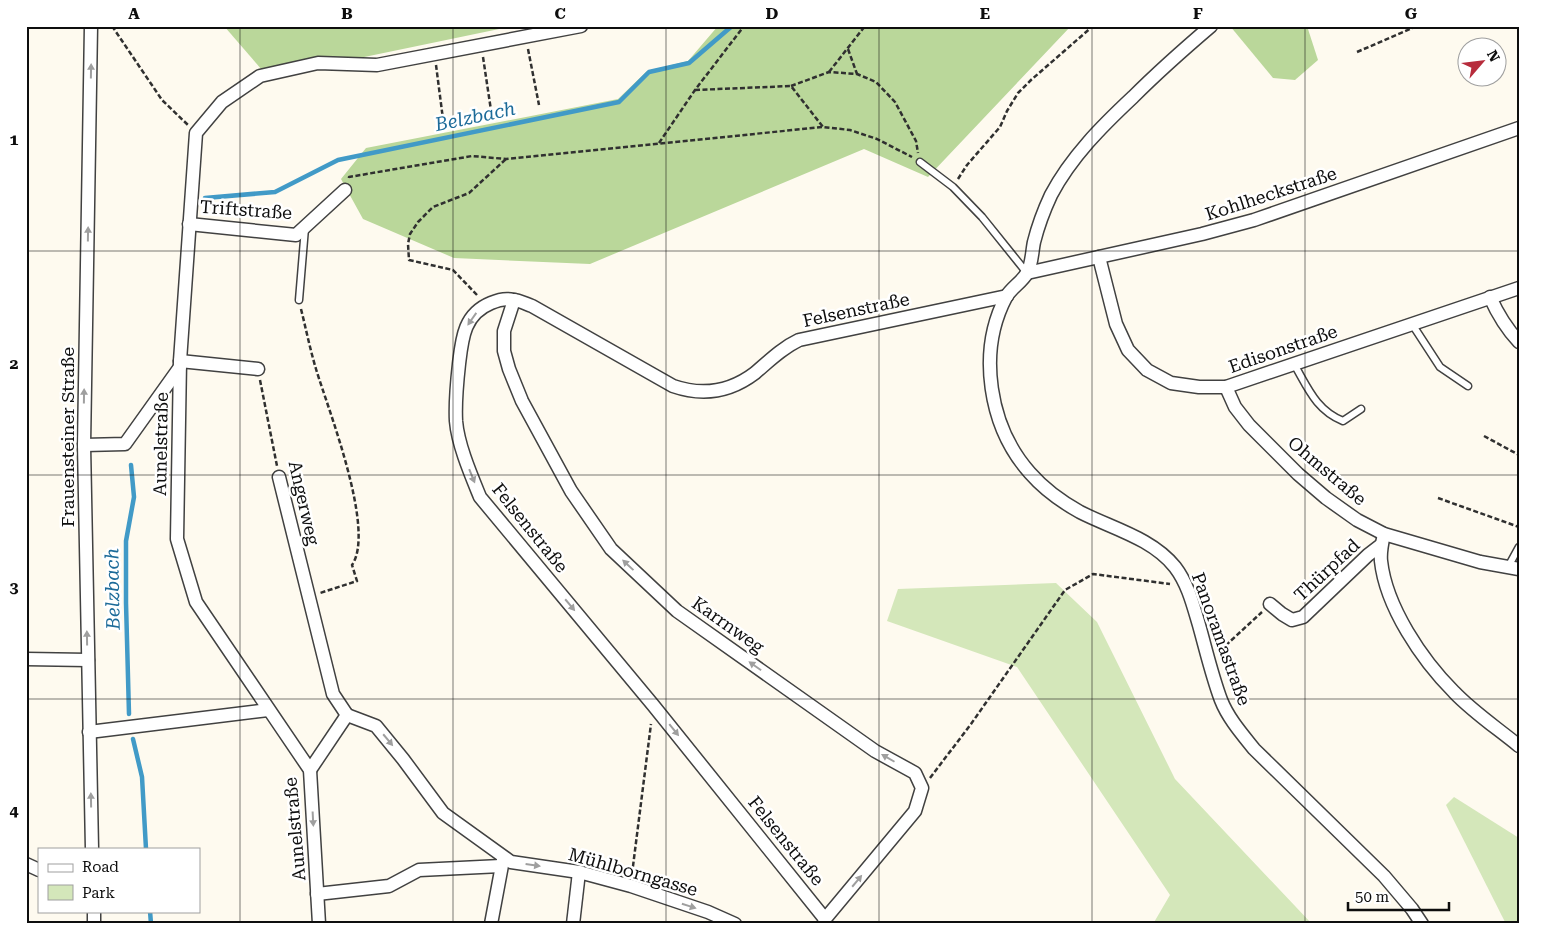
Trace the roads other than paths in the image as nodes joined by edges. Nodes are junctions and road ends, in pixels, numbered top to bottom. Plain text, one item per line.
1 (91, 26) edge
2 (582, 26) edge
3 (1211, 26) edge
4 (1519, 128) edge
5 (920, 162) road end
6 (345, 190) road end
7 (189, 224) junction
8 (305, 226) junction
9 (1099, 258) junction
10 (1028, 273) junction
11 (1519, 288) edge
12 (1007, 296) junction
13 (1490, 298) junction
14 (299, 300) road end
15 (514, 300) junction
16 (1412, 324) junction
17 (1519, 342) edge
18 (180, 364) junction
19 (1294, 364) junction
20 (258, 369) road end
21 (1468, 386) dead end
22 (1226, 387) junction
23 (1361, 409) dead end
24 (84, 445) junction
25 (279, 477) road end
26 (1383, 540) junction
27 (1519, 547) edge
28 (1513, 568) edge
29 (1270, 604) road end
30 (26, 659) edge
31 (88, 660) junction
32 (268, 710) junction
33 (347, 715) junction
34 (89, 732) junction
35 (1519, 746) edge
36 (310, 770) junction
37 (92, 848) edge
38 (502, 861) junction
39 (26, 864) edge
40 (38, 870) edge
41 (579, 872) junction
42 (317, 894) junction
43 (825, 921) edge
44 (319, 924) edge
45 (491, 924) edge
46 (573, 924) edge
47 (735, 924) edge
48 (1422, 924) edge

24 -> 1 street, Frauensteiner Straße
2 - 7 street, Aunelstraße
3 - 10 street
4 - 9 street, Kohlheckstraße
5 - 10 lane
6 - 8 street, Triftstraße
7 - 8 street, Triftstraße
7 - 18 street, Aunelstraße
8 - 14 lane
9 - 10 street, Kohlheckstraße
9 - 22 street, Edisonstraße
10 - 12 street, Panoramastraße
11 - 13 street, Edisonstraße
12 - 15 street, Felsenstraße
12 - 48 street, Panoramastraße
13 - 16 street, Edisonstraße
13 - 17 street
15 -> 43 street, Felsenstraße
43 -> 15 street, Karrnweg
16 - 19 street, Edisonstraße
16 - 21 lane
18 - 20 street
18 - 24 street
18 - 32 street, Aunelstraße
19 - 22 street, Edisonstraße
19 - 23 lane
22 - 26 street, Ohmstraße
31 -> 24 street, Frauensteiner Straße
25 - 33 street, Angerweg
26 - 28 street, Ohmstraße
26 - 29 street, Thürpfad
26 - 35 street
27 - 28 lane
30 - 31 street
31 - 34 street, Frauensteiner Straße
32 - 34 street
32 - 36 street, Aunelstraße
33 - 36 street
33 -> 38 street, Mühlborngasse
37 -> 34 street, Frauensteiner Straße
36 -> 42 street, Aunelstraße
38 -> 41 street, Mühlborngasse
38 - 42 street
38 - 45 street
39 - 40 street
41 - 46 street
41 -> 47 street, Mühlborngasse
42 - 44 street, Aunelstraße

